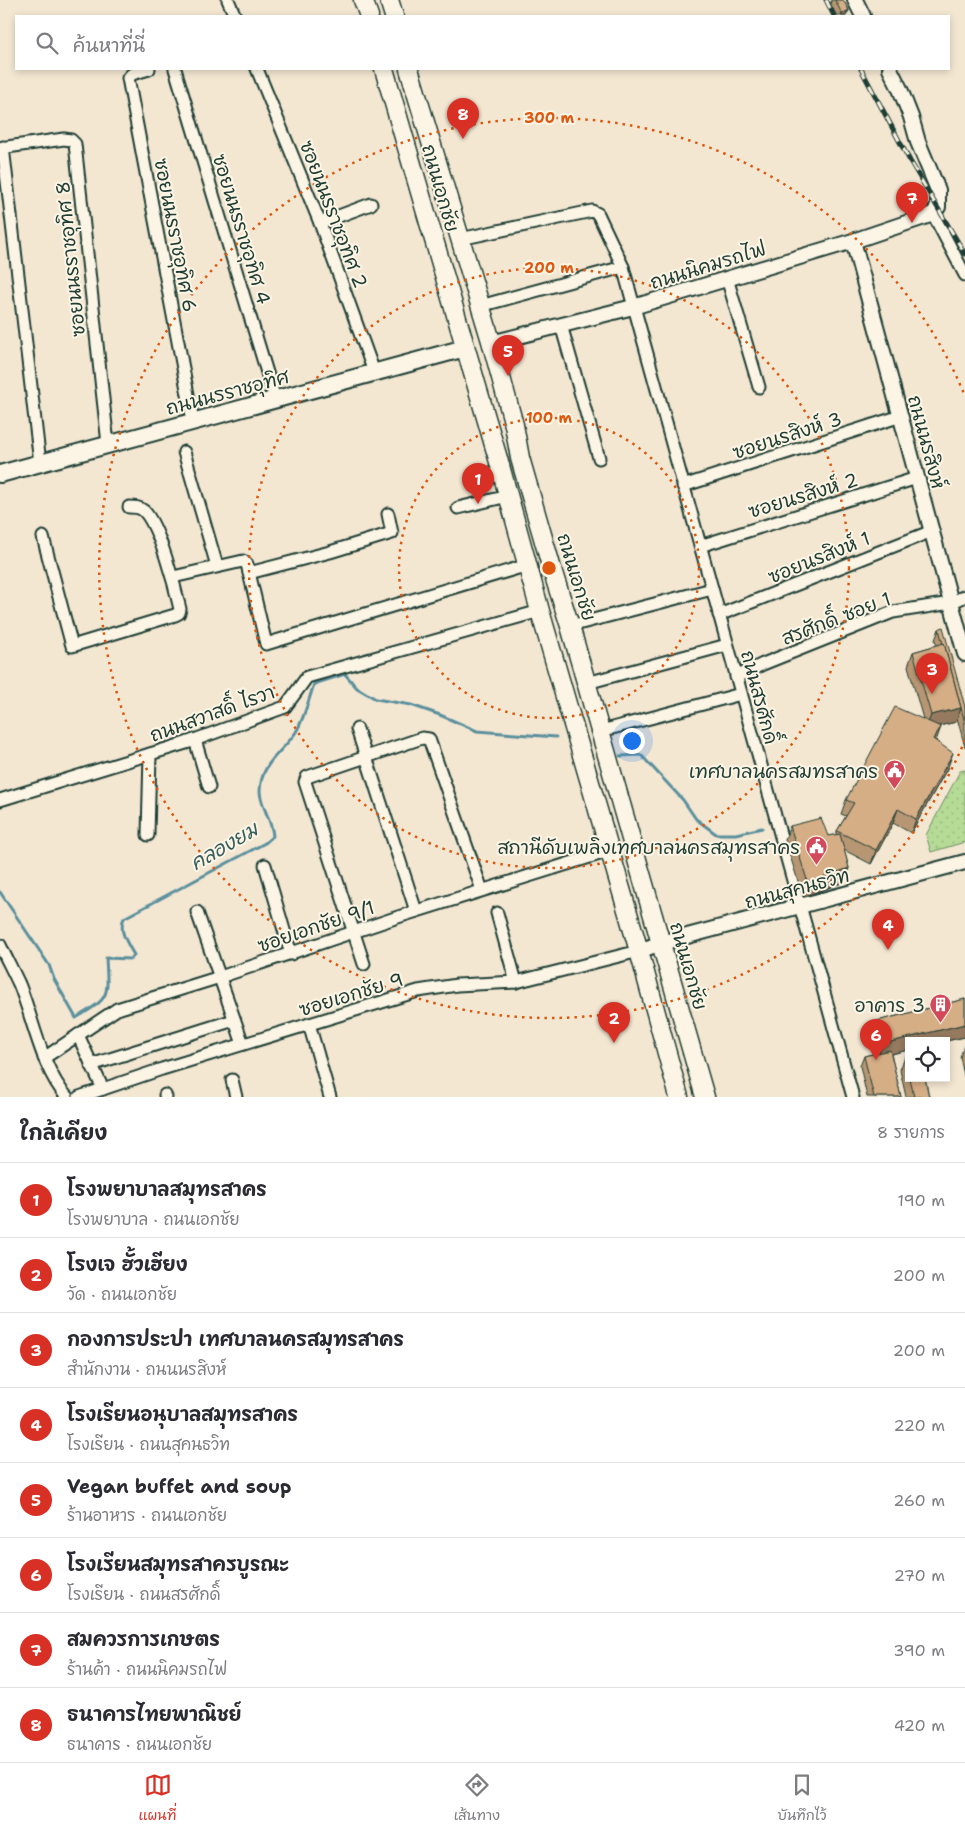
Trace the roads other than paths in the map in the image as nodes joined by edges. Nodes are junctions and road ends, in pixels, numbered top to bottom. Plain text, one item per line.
1 (228, 0) edge
2 (363, 0) edge
3 (389, 0) edge
4 (855, 0) edge
5 (234, 15) edge
6 (369, 15) edge
7 (394, 15) edge
8 (862, 15) edge
9 (146, 70) edge
10 (175, 70) edge
11 (257, 70) edge
12 (384, 70) edge
13 (409, 70) edge
14 (890, 70) edge
15 (1, 148) edge
16 (371, 204) dead end
17 (933, 214) junction
18 (320, 222) junction
19 (460, 239) junction
20 (853, 241) junction
21 (623, 267) junction
22 (965, 274) edge
23 (727, 278) junction
24 (480, 306) junction
25 (633, 307) junction
26 (561, 326) junction
27 (491, 341) junction
28 (465, 348) junction
29 (374, 372) junction
30 (760, 387) dead end
31 (275, 399) junction
32 (901, 416) junction
33 (193, 421) junction
34 (108, 444) junction
35 (184, 452) dead end
36 (599, 458) dead end
37 (40, 463) junction
38 (0, 474) edge
39 (917, 478) junction
40 (683, 486) junction
41 (508, 496) junction
42 (129, 507) dead end
43 (458, 508) dead end
44 (388, 514) dead end
45 (932, 530) junction
46 (43, 537) dead end
47 (700, 546) junction
48 (528, 565) junction
49 (217, 566) junction
50 (249, 573) junction
51 (173, 577) junction
52 (712, 589) junction
53 (965, 596) edge
54 (951, 603) junction
55 (540, 611) junction
56 (719, 615) junction
57 (570, 626) junction
58 (727, 645) junction
59 (965, 654) edge
60 (736, 677) junction
61 (587, 683) junction
62 (741, 694) junction
63 (357, 729) dead end
64 (601, 731) junction
65 (194, 740) junction
66 (150, 754) junction
67 (365, 757) junction
68 (209, 787) dead end
69 (0, 800) edge
70 (148, 835) dead end
71 (609, 851) junction
72 (965, 862) edge
73 (264, 865) dead end
74 (482, 890) junction
75 (800, 906) junction
76 (416, 911) junction
77 (197, 912) dead end
78 (497, 913) dead end
79 (353, 932) junction
80 (661, 943) junction
81 (0, 945) edge
82 (639, 951) junction
83 (291, 954) junction
84 (364, 964) dead end
85 (220, 977) junction
86 (516, 982) junction
87 (234, 1020) junction
88 (309, 1024) junction
89 (78, 1036) junction
90 (243, 1044) junction
91 (44, 1058) junction
92 (91, 1065) junction
93 (232, 1080) dead end
94 (102, 1089) junction
95 (67, 1097) edge
96 (79, 1097) edge
97 (236, 1097) edge
98 (330, 1097) edge
99 (679, 1097) edge
100 (705, 1097) edge
101 (853, 1097) edge

1 - 5 street
2 - 6 main road
3 - 7 main road
4 - 8 street
9 - 33 street, ซอยนนรราชอุทิศ 6
10 - 31 street, ซอยนนรราชอุทิศ 4
11 - 18 street, ซอยนนรราชอุทิศ 2
12 - 28 main road, ถนนเอกชัย
13 - 19 main road, ถนนเอกชัย
14 - 17 street
15 - 34 street, ซอยนนรราชอุทิศ 8
15 - 37 street
16 - 18 street
17 - 20 street, ถนนนิคมรถไฟ
17 - 22 street
18 - 29 street, ซอยนนรราชอุทิศ 2
19 - 21 street, ถนนสรศักดิ์
19 - 24 main road, ถนนเอกชัย
20 - 23 street, ถนนนิคมรถไฟ
20 - 32 street, ถนนนรสิงห์
21 - 24 street
21 - 25 street, ถนนสรศักดิ์
23 - 25 street, ถนนนิคมรถไฟ
23 - 30 street
24 - 27 main road, ถนนเอกชัย
25 - 26 street, ถนนนิคมรถไฟ
25 - 40 street, ถนนสรศักดิ์
26 - 27 street, ถนนนิคมรถไฟ
26 - 36 street
27 - 28 main road
27 - 57 main road, ถนนเอกชัย
28 - 29 main road, ถนนนรราชอุทิศ
28 - 41 main road, ถนนเอกชัย
29 - 31 main road, ถนนนรราชอุทิศ
31 - 33 main road, ถนนนรราชอุทิศ
32 - 39 street, ถนนนรสิงห์
32 - 40 street, ซอยนรสิงห์ 3
33 - 34 main road, ถนนนรราชอุทิศ
34 - 37 main road, ถนนนรราชอุทิศ
35 - 49 street
37 - 38 main road, ถนนนรราชอุทิศ
39 - 45 street, ถนนนรสิงห์
39 - 47 street, ซอยนรสิงห์ 2
40 - 47 street, ถนนสรศักดิ์
41 - 43 street
41 - 48 main road, ถนนเอกชัย
42 - 51 street
44 - 50 street
45 - 54 street, ถนนนรสิงห์
45 - 56 street, ซอยนรสิงห์ 1
46 - 51 street
47 - 52 street, ถนนสรศักดิ์
48 - 50 street
48 - 55 main road, ถนนเอกชัย
49 - 50 street
49 - 51 street
52 - 56 street, ถนนสรศักดิ์
52 - 57 street
53 - 54 street, สรศักดิ์ ซอย 1
54 - 59 street, ถนนนรสิงห์
54 - 60 street, สรศักดิ์ ซอย 1
55 - 65 street, ถนนสวาสดิ์ ไรวา
55 - 71 main road, ถนนเอกชัย
56 - 58 street, ถนนสรศักดิ์
57 - 61 main road, ถนนเอกชัย
58 - 60 street, ถนนสรศักดิ์
58 - 61 street
60 - 62 street, ถนนสรศักดิ์
61 - 64 main road, ถนนเอกชัย
62 - 64 street
62 - 75 street, ถนนสรศักดิ์
63 - 67 street
64 - 80 main road, ถนนเอกชัย
65 - 66 street, ถนนสวาสดิ์ ไรวา
65 - 68 street
66 - 69 street, ถนนสวาสดิ์ ไรวา
66 - 70 street
67 - 74 street
67 - 76 street
67 - 79 street
71 - 74 street, ซอยเอกชัย 9/1
71 - 82 main road, ถนนเอกชัย
72 - 75 street, ถนนสุคนธวิท
73 - 83 street
74 - 76 street, ซอยเอกชัย 9/1
75 - 80 street, ถนนสุคนธวิท
75 - 101 street, ถนนสรศักดิ์
76 - 79 street, ซอยเอกชัย 9/1
77 - 85 street
78 - 86 street
79 - 83 street, ซอยเอกชัย 9/1
79 - 84 street
80 - 82 street, ถนนสุคนธวิท
80 - 100 main road, ถนนเอกชัย
81 - 91 street
82 - 86 street, ซอยเอกชัย 9
82 - 99 main road, ถนนเอกชัย
83 - 85 street, ซอยเอกชัย 9/1
85 - 87 street
85 - 89 street, ซอยเอกชัย 9/1
86 - 88 street, ซอยเอกชัย 9
87 - 90 street
87 - 92 street
88 - 90 street, ซอยเอกชัย 9
88 - 98 street
89 - 91 street, ซอยเอกชัย 9/1
89 - 92 street
90 - 94 street, ซอยเอกชัย 9
91 - 95 street
92 - 94 street
93 - 97 street
94 - 96 street, ซอยเอกชัย 9

